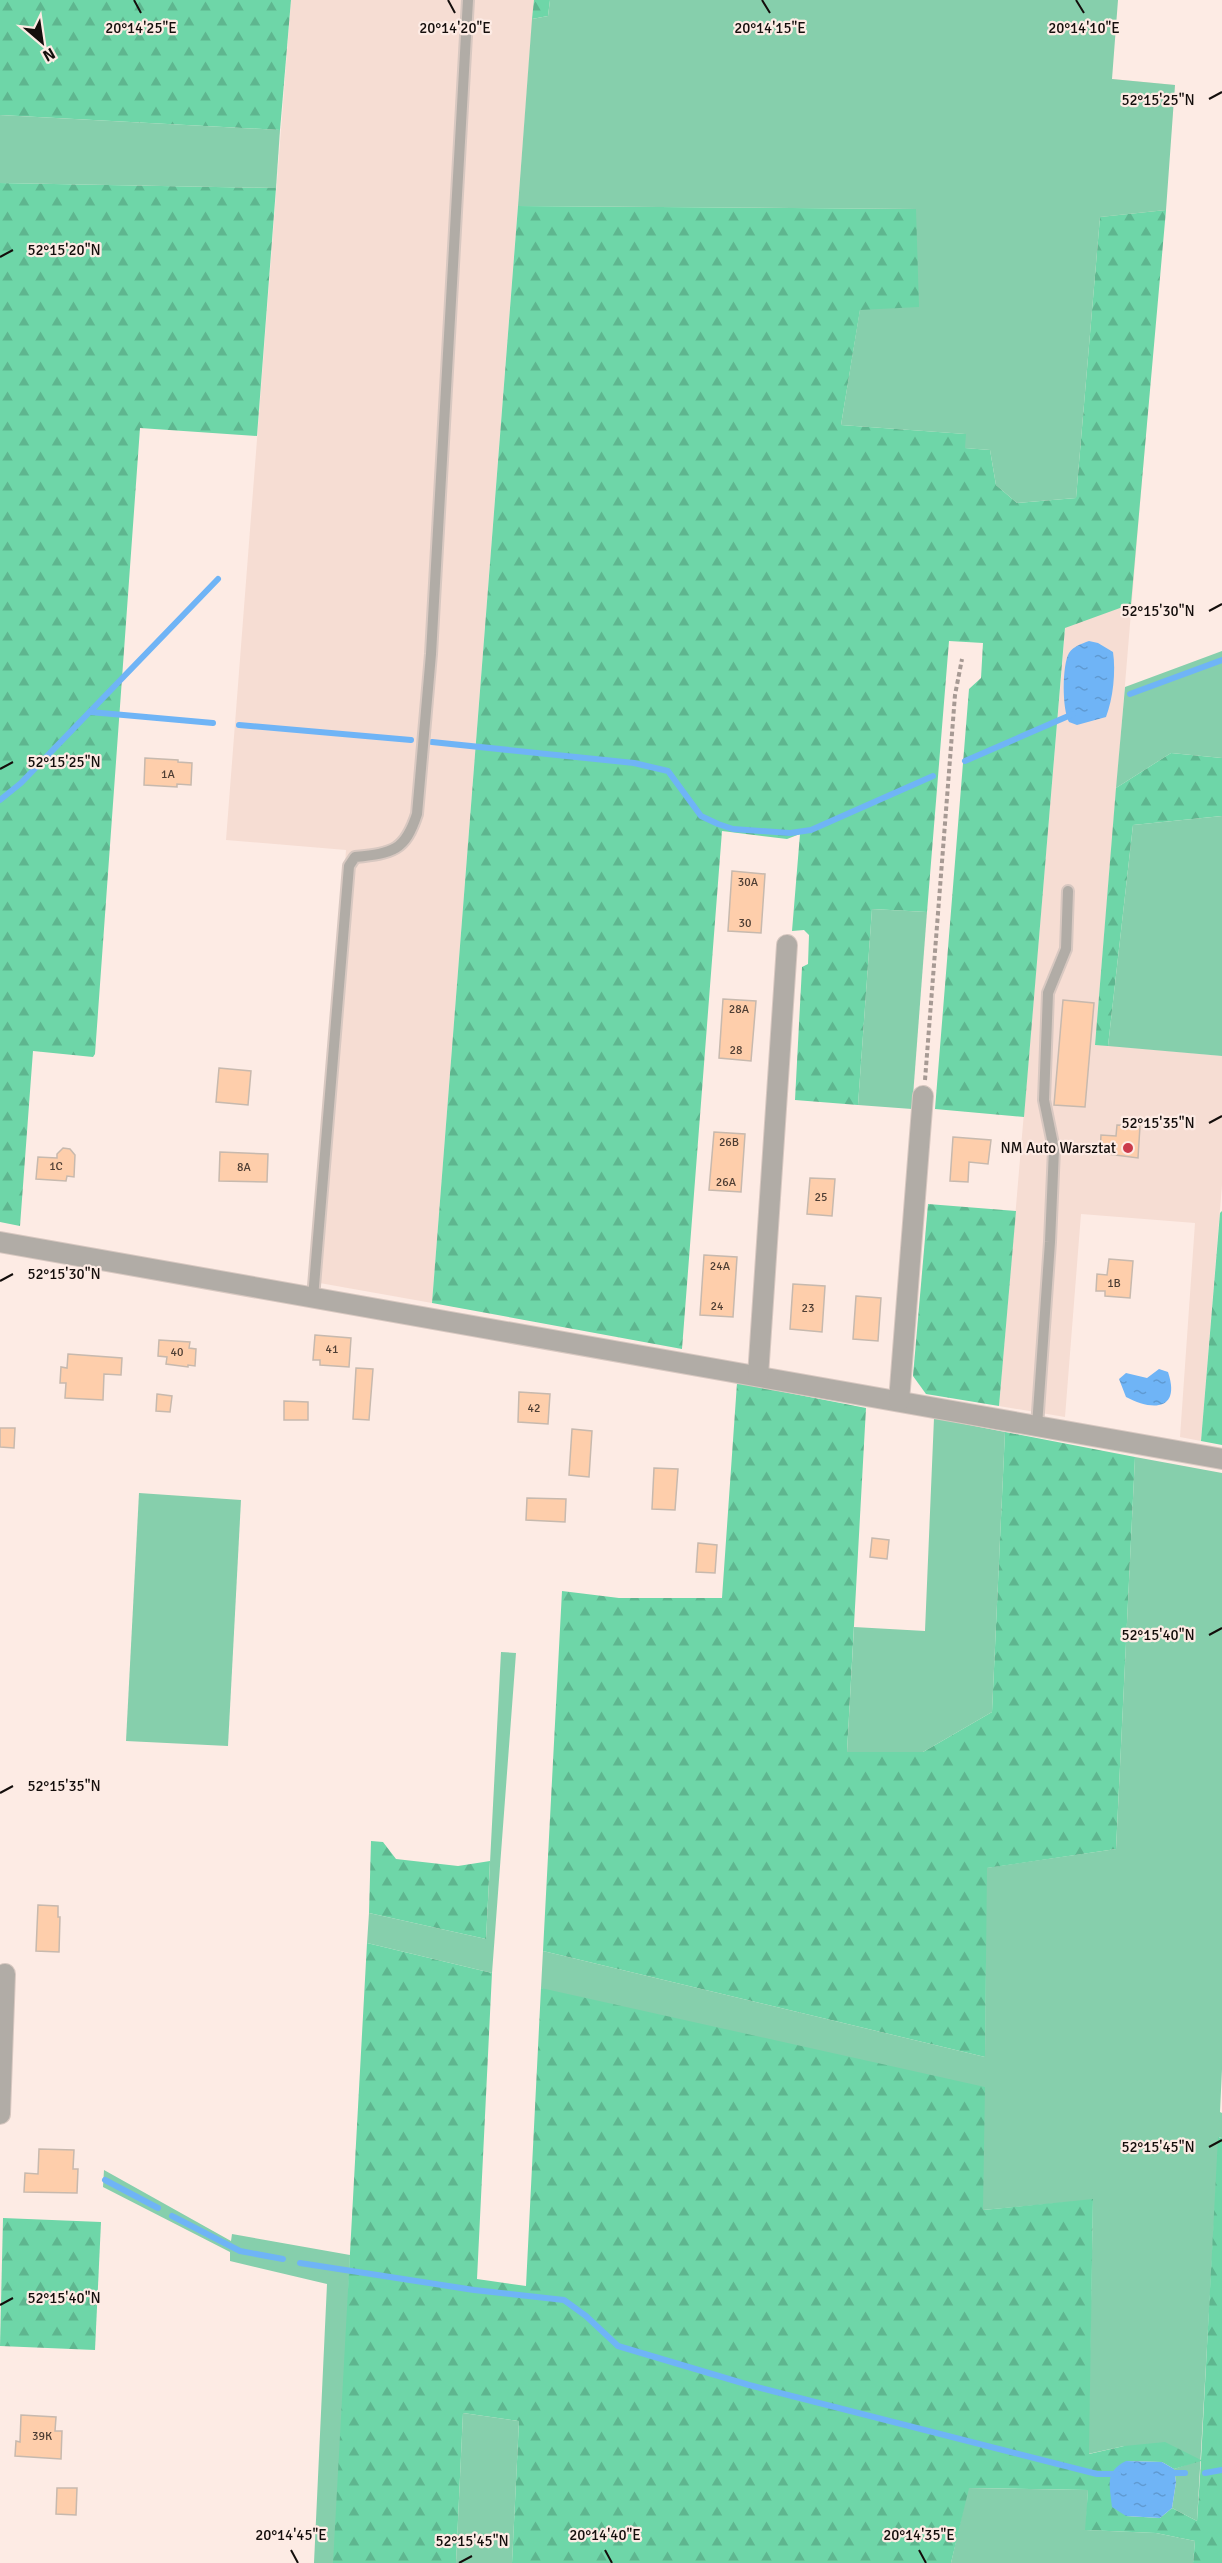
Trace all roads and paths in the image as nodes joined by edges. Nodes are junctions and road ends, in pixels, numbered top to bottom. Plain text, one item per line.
1 (468, 0) edge
2 (962, 659) dead end
3 (1068, 891) dead end
4 (787, 945) dead end
5 (923, 1096) joint
6 (0, 1242) edge
7 (313, 1298) junction
8 (758, 1376) junction
9 (899, 1401) junction
10 (1037, 1426) junction
11 (1222, 1459) edge
12 (5, 1974) dead end
13 (0, 2114) edge

1 - 7 lane
2 - 5 path
3 - 10 lane
4 - 8 street
5 - 9 street
6 - 7 street
7 - 8 street
8 - 9 street
9 - 10 street
10 - 11 street
12 - 13 street

